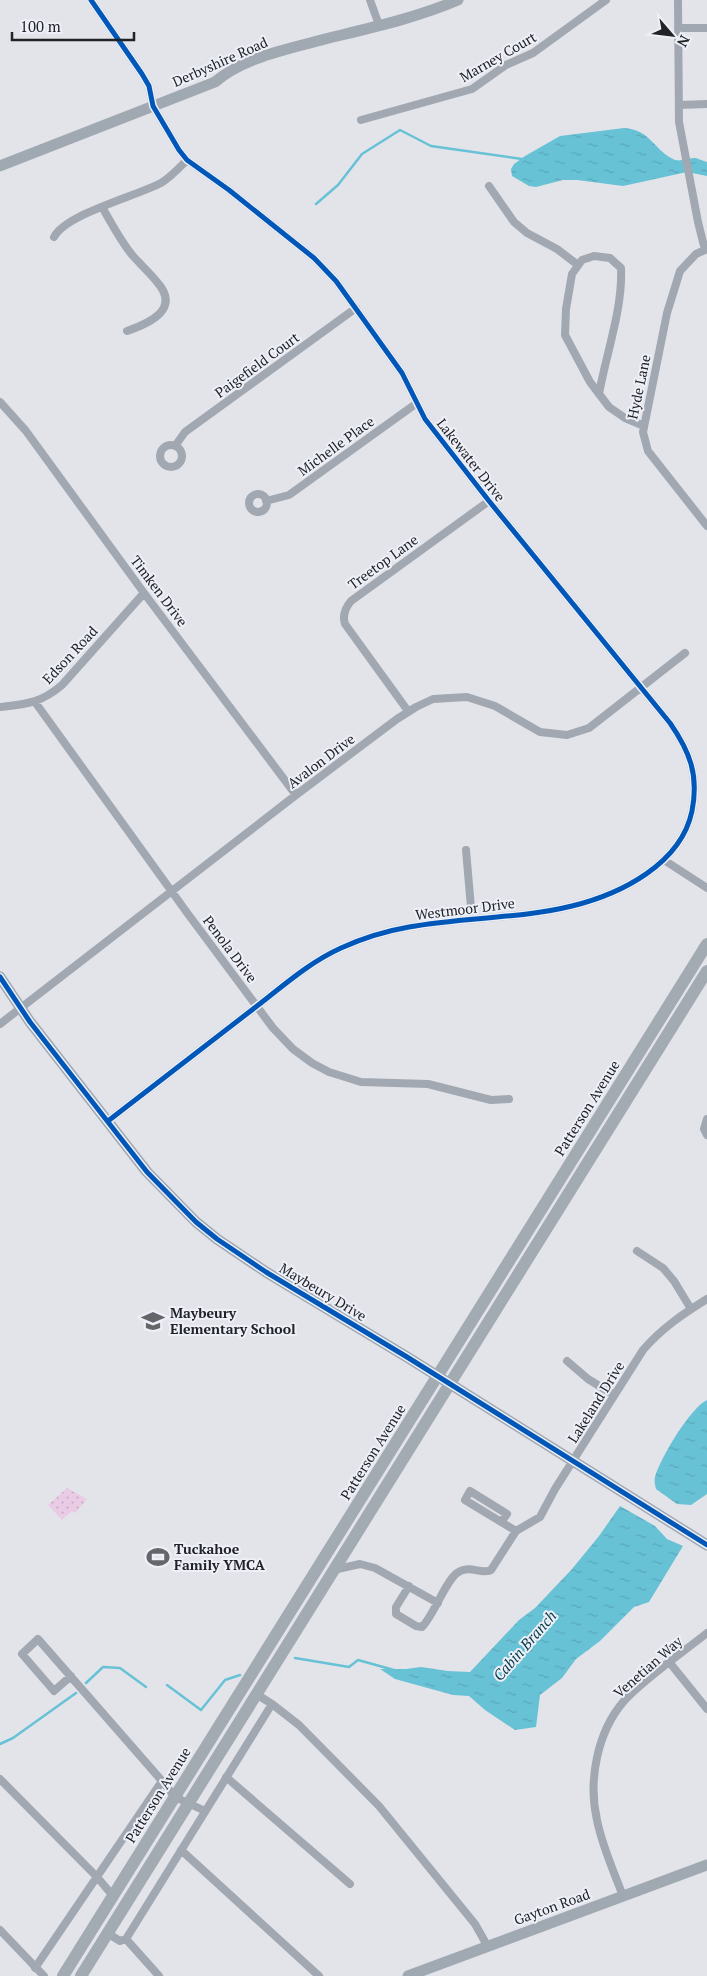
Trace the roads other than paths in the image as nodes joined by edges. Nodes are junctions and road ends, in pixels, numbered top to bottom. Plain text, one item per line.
1 (91, 0) edge
2 (370, 0) edge
3 (458, 0) edge
4 (606, 0) edge
5 (678, 0) edge
6 (379, 25) junction
7 (678, 28) junction
8 (707, 28) edge
9 (707, 104) edge
10 (679, 105) junction
11 (153, 106) junction
12 (361, 120) dead end
13 (188, 160) junction
14 (0, 166) edge
15 (488, 186) dead end
16 (102, 207) junction
17 (54, 237) dead end
18 (706, 249) edge
19 (578, 265) junction
20 (356, 308) junction
21 (127, 331) dead end
22 (599, 394) junction
23 (0, 402) edge
24 (417, 403) junction
25 (644, 426) junction
26 (176, 446) dead end
27 (266, 501) dead end
28 (489, 501) junction
29 (707, 526) edge
30 (144, 593) junction
31 (685, 653) dead end
32 (640, 688) junction
33 (35, 702) junction
34 (0, 708) edge
35 (408, 712) junction
36 (296, 795) junction
37 (466, 850) dead end
38 (664, 860) junction
39 (707, 888) edge
40 (172, 891) junction
41 (472, 919) junction
42 (707, 944) edge
43 (707, 971) edge
44 (0, 976) edge
45 (257, 1006) junction
46 (21, 1008) junction
47 (0, 1024) edge
48 (509, 1099) dead end
49 (707, 1119) edge
50 (108, 1121) junction
51 (707, 1135) edge
52 (637, 1251) dead end
53 (707, 1299) edge
54 (691, 1309) junction
55 (567, 1361) dead end
56 (437, 1377) junction
57 (450, 1385) junction
58 (614, 1395) junction
59 (573, 1462) junction
60 (501, 1522) junction
61 (516, 1531) junction
62 (707, 1545) edge
63 (333, 1570) junction
64 (409, 1586) junction
65 (438, 1603) junction
66 (707, 1633) edge
67 (670, 1663) junction
68 (71, 1676) junction
69 (256, 1694) junction
70 (272, 1704) junction
71 (707, 1709) edge
72 (226, 1777) junction
73 (0, 1779) edge
74 (162, 1781) junction
75 (175, 1796) junction
76 (188, 1803) junction
77 (205, 1812) junction
78 (181, 1850) junction
79 (707, 1865) edge
80 (97, 1877) junction
81 (350, 1884) dead end
82 (113, 1896) junction
83 (623, 1896) junction
84 (0, 1930) edge
85 (107, 1934) junction
86 (126, 1939) junction
87 (488, 1947) junction
88 (36, 1968) junction
89 (44, 1976) edge
90 (63, 1976) edge
91 (81, 1976) edge
92 (159, 1976) edge
93 (318, 1976) edge
94 (408, 1976) edge

1 - 11 street, Lakewater Drive
2 - 6 street
3 - 6 street, Derbyshire Road
4 - 12 street, Marney Court
5 - 7 street
6 - 11 street, Derbyshire Road
7 - 8 street
7 - 10 street
9 - 10 street
10 - 18 street
11 - 13 street, Lakewater Drive
11 - 14 street, Derbyshire Road
13 - 16 street
13 - 20 street, Lakewater Drive
15 - 19 street
16 - 17 street
16 - 21 street
18 - 25 street, Hyde Lane
19 - 22 street
19 - 22 street
20 - 24 street, Lakewater Drive
20 - 26 street, Paigefield Court
22 - 25 street
23 - 30 street, Timken Drive
24 - 27 street, Michelle Place
24 - 28 street, Lakewater Drive
25 - 29 street, Hyde Lane
28 - 32 street, Lakewater Drive
28 - 35 street, Treetop Lane
30 - 33 street, Edson Road
30 - 36 street, Timken Drive
31 - 32 street, Avalon Drive
32 - 35 street, Avalon Drive
32 - 38 street, Lakewater Drive
33 - 34 street, Edson Road
33 - 40 street, Penola Drive
35 - 36 street, Avalon Drive
36 - 40 street, Avalon Drive
37 - 41 street
38 - 39 street
38 - 41 street, Westmoor Drive
40 - 45 street, Penola Drive
40 - 46 street, Avalon Drive
41 - 45 street, Westmoor Drive
42 - 56 main road, Patterson Avenue
43 - 57 main road
44 - 46 street, Maybeury Drive
45 - 48 street, Penola Drive
45 - 50 street, Westmoor Drive
46 - 47 street, Avalon Drive
46 - 50 street, Maybeury Drive
49 - 51 street
50 - 56 street, Maybeury Drive
52 - 54 street
53 - 54 street, Lakeland Drive
54 - 58 street, Lakeland Drive
55 - 58 street
56 - 57 street, Maybeury Drive
56 - 75 main road, Patterson Avenue
57 - 59 street, Maybeury Drive
57 - 63 main road
58 - 59 street, Lakeland Drive
59 - 61 street, Lakeland Drive
59 - 62 street, Maybeury Drive
60 - 60 street
60 - 61 street
61 - 65 street, Lakeland Drive
63 - 64 street
63 - 69 main road
64 - 65 street
64 - 65 street, Lakeland Drive
66 - 67 street, Venetian Way
67 - 71 street
67 - 83 street, Venetian Way
68 - 68 street
68 - 74 street
69 - 70 street
69 - 76 main road
70 - 72 street
70 - 87 street
72 - 77 street
72 - 81 street
73 - 80 street
74 - 75 street
74 - 80 street
75 - 76 street
75 - 82 main road, Patterson Avenue
76 - 77 street
76 - 85 main road
77 - 78 street
78 - 86 street
78 - 93 street
79 - 83 street, Gayton Road
80 - 82 street
80 - 88 street
82 - 90 main road, Patterson Avenue
83 - 87 street, Gayton Road
84 - 88 street
85 - 86 street
85 - 91 main road
86 - 92 street
87 - 94 street, Gayton Road
88 - 89 street

